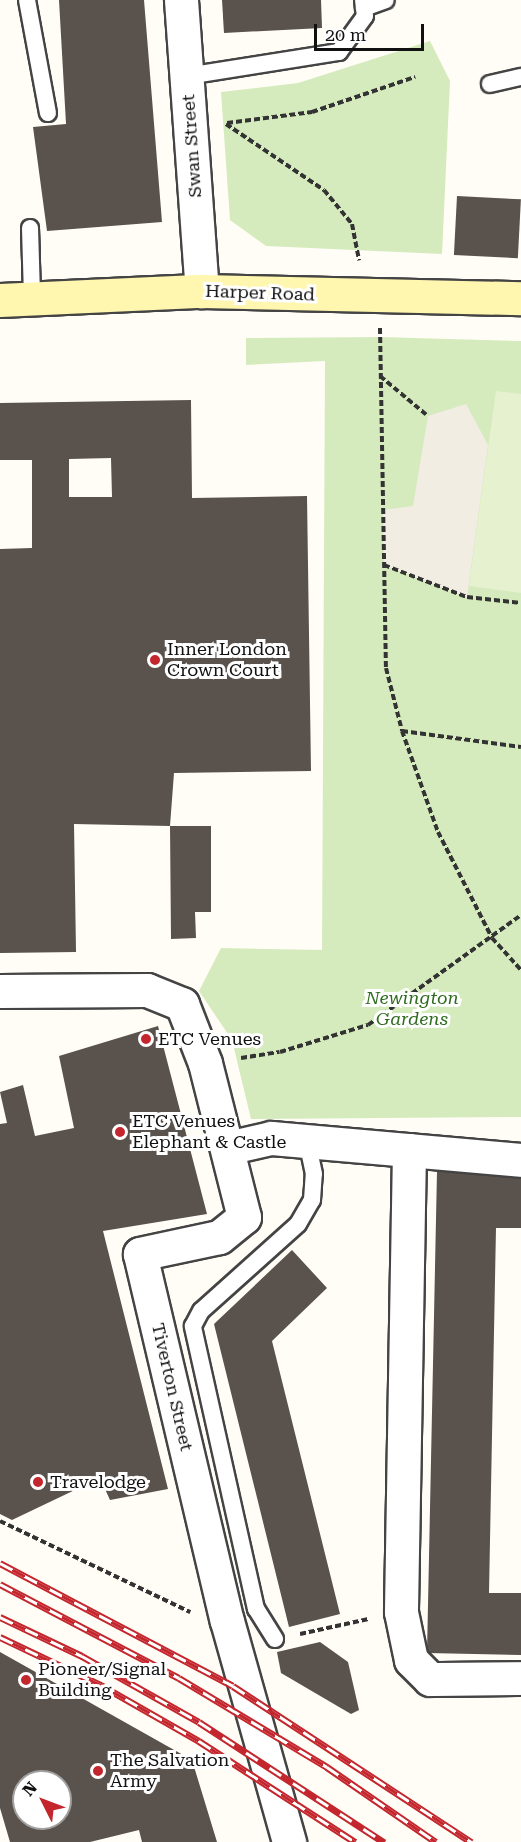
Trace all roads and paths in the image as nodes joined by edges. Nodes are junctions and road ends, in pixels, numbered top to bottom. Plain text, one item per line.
1 (27, 0) edge
2 (181, 0) edge
3 (386, 0) edge
4 (363, 4) edge
5 (187, 76) junction
6 (415, 77) dead end
7 (521, 77) edge
8 (490, 84) dead end
9 (48, 113) dead end
10 (223, 124) junction
11 (190, 126) junction
12 (30, 228) dead end
13 (202, 291) junction
14 (32, 296) junction
15 (369, 297) junction
16 (521, 298) edge
17 (0, 300) edge
18 (380, 376) junction
19 (428, 416) dead end
20 (384, 565) junction
21 (521, 603) edge
22 (402, 731) junction
23 (521, 747) edge
24 (521, 915) edge
25 (492, 938) junction
26 (521, 970) edge
27 (0, 991) edge
28 (205, 1063) junction
29 (307, 1141) junction
30 (227, 1148) junction
31 (409, 1150) junction
32 (521, 1160) edge
33 (0, 1521) edge
34 (401, 1612) junction
35 (227, 1621) junction
36 (275, 1639) joint
37 (521, 1678) edge
38 (289, 1842) edge

1 - 9 lane
2 - 5 street, Swan Street
3 - 4 lane
4 - 5 lane
5 - 11 street, Swan Street
6 - 10 path
7 - 8 lane
10 - 11 path
10 - 15 path
11 - 13 street, Swan Street
12 - 14 lane
13 - 14 main road, Harper Road
13 - 15 main road, Harper Road
14 - 17 main road, Harper Road
15 - 16 main road, Harper Road
15 - 18 path
18 - 19 path
18 - 20 path
20 - 21 path
20 - 22 path
22 - 23 path
22 - 25 path
24 - 25 path
25 - 26 path
25 - 28 path
27 - 28 street, Tiverton Street
28 - 30 street, Tiverton Street
29 - 30 street
29 - 31 street
29 - 36 lane
30 - 35 street, Tiverton Street
31 - 32 street
31 - 34 street
33 - 35 path
34 - 36 path
34 - 37 street
35 - 38 street, Tiverton Street

